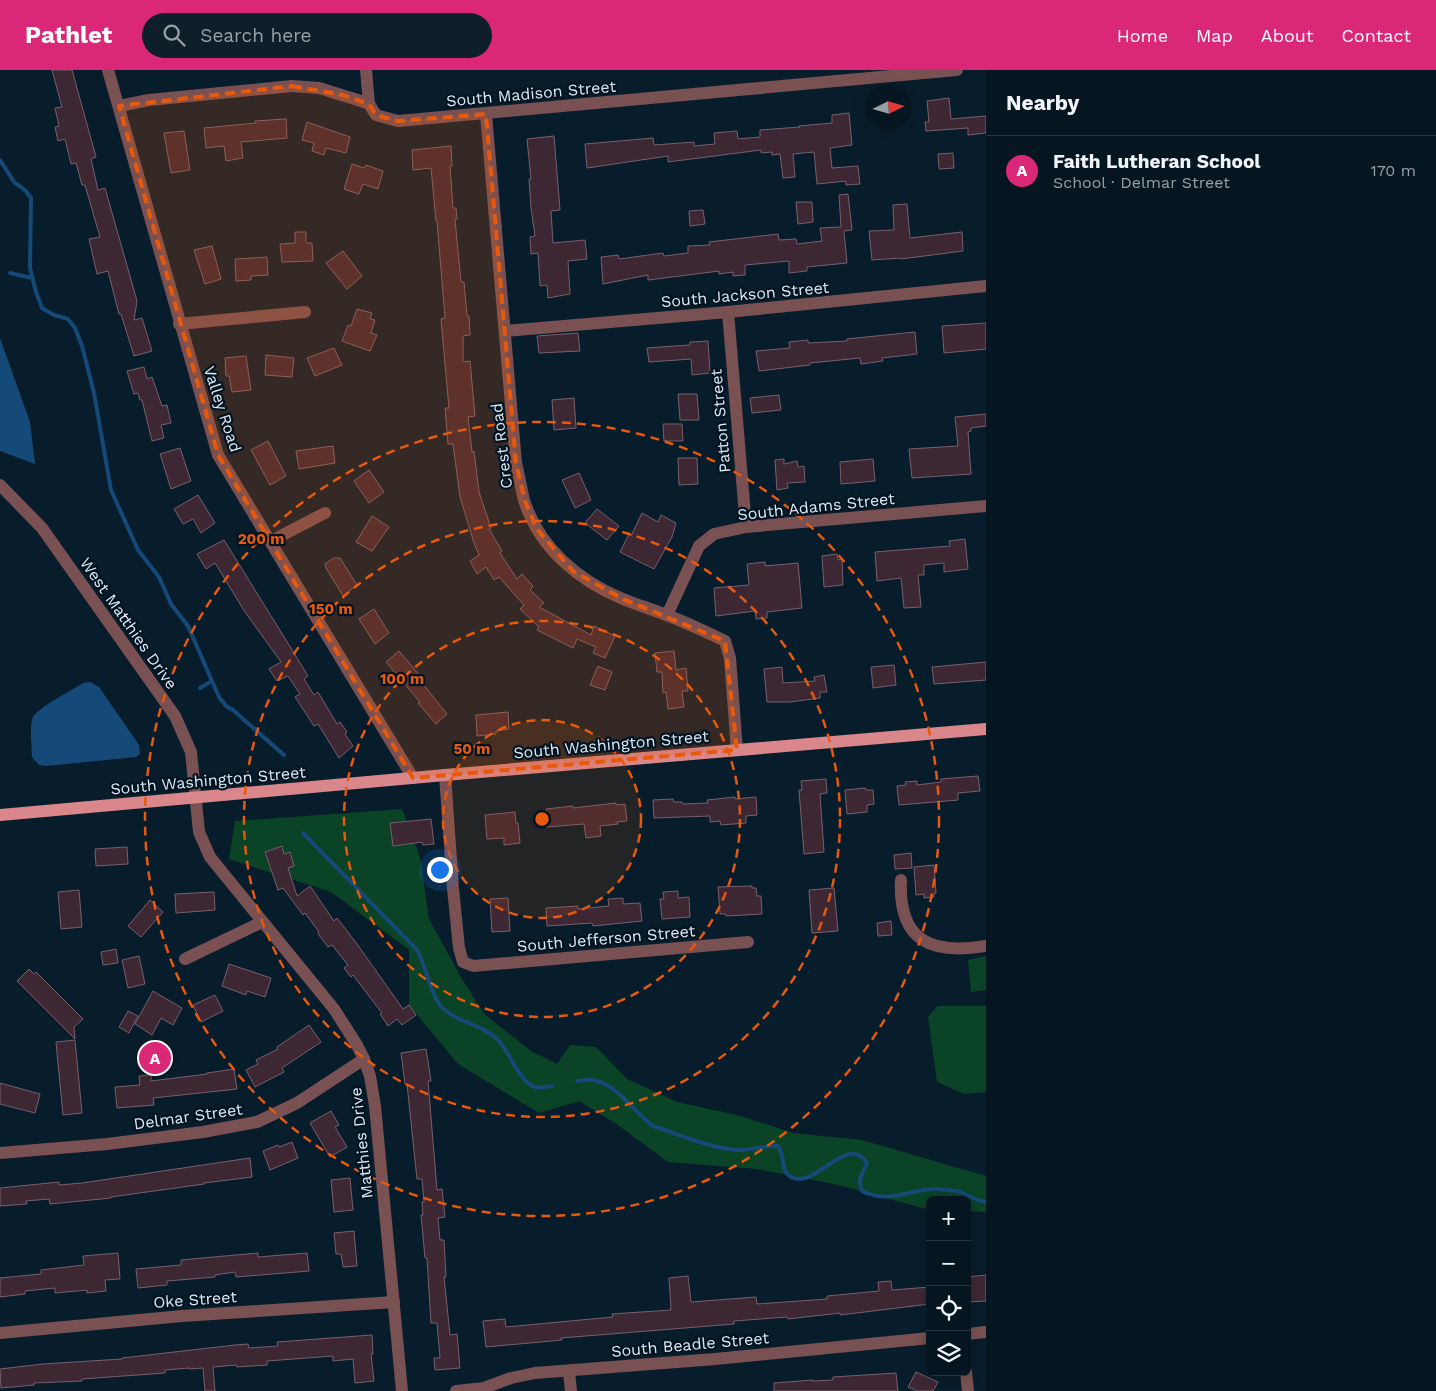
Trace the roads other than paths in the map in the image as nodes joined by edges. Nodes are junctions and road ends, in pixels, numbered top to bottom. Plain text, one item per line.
1 (108, 70) edge
2 (366, 70) edge
3 (957, 70) edge
4 (925, 71) edge
5 (369, 104) junction
6 (118, 106) junction
7 (486, 114) junction
8 (986, 286) edge
9 (305, 312) dead end
10 (728, 312) junction
11 (179, 324) junction
12 (506, 331) junction
13 (0, 486) edge
14 (986, 506) edge
15 (325, 514) dead end
16 (746, 527) junction
17 (271, 541) junction
18 (667, 615) junction
19 (986, 729) edge
20 (737, 750) junction
21 (445, 774) junction
22 (413, 778) junction
23 (194, 797) junction
24 (0, 815) edge
25 (902, 880) dead end
26 (262, 922) junction
27 (748, 942) dead end
28 (986, 946) edge
29 (184, 959) dead end
30 (364, 1059) junction
31 (0, 1153) edge
32 (394, 1302) junction
33 (986, 1332) edge
34 (0, 1333) edge
35 (971, 1334) edge
36 (926, 1338) edge
37 (569, 1372) junction
38 (966, 1376) edge
39 (402, 1391) edge
40 (456, 1391) edge
41 (571, 1391) edge
42 (968, 1391) edge

1 - 6 street, Valley Road
2 - 5 street
3 - 4 street, South Madison Street
4 - 7 street, South Madison Street
5 - 6 street, South Madison Street
5 - 7 street, South Madison Street
6 - 11 street, Valley Road
7 - 12 street, Crest Road
8 - 10 street, South Jackson Street
9 - 11 street
10 - 12 street, South Jackson Street
10 - 16 street, Patton Street
11 - 17 street, Valley Road
12 - 18 street, Crest Road
13 - 23 street, West Matthies Drive
14 - 16 street, South Adams Street
15 - 17 street
16 - 18 street, South Adams Street
17 - 22 street, Valley Road
18 - 20 street, Crest Road
19 - 20 main road, South Washington Street
20 - 21 main road, South Washington Street
21 - 22 main road, South Washington Street
21 - 27 street, South Jefferson Street
22 - 23 main road, South Washington Street
23 - 24 main road, South Washington Street
23 - 26 street, Matthies Drive
25 - 28 street
26 - 29 street
26 - 30 street, Matthies Drive
30 - 31 street, Delmar Street
30 - 32 street, Matthies Drive
32 - 34 street, Oke Street
32 - 39 street, Matthies Drive
33 - 35 street
36 - 37 street, South Beadle Street
37 - 40 street, South Beadle Street
37 - 41 street
38 - 42 street

